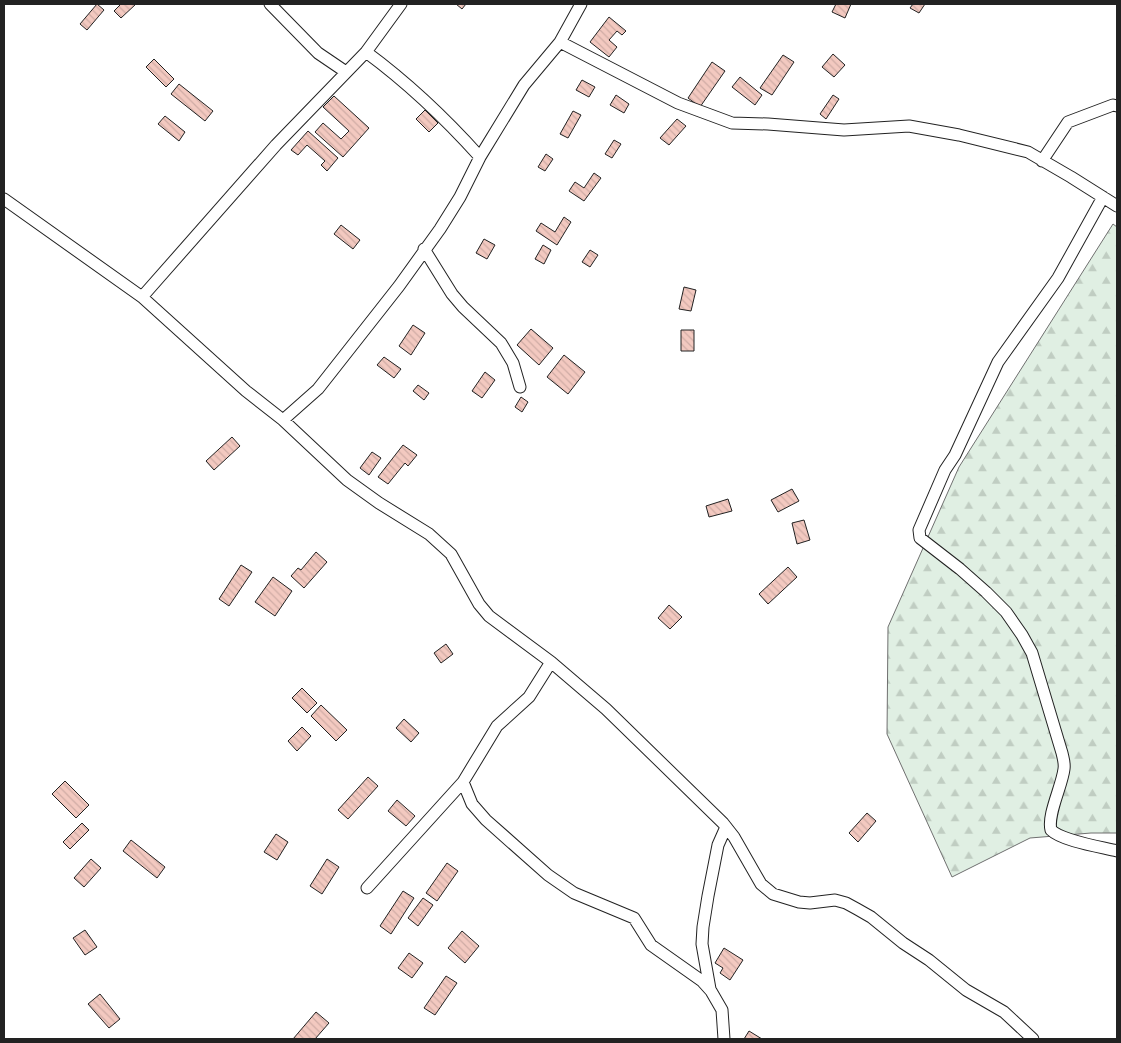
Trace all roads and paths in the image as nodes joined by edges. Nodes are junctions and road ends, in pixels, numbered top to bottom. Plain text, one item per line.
1 (270, 4) edge
2 (401, 4) edge
3 (581, 4) edge
4 (560, 42) junction
5 (366, 52) junction
6 (346, 72) junction
7 (1117, 106) edge
8 (480, 156) junction
9 (1042, 160) junction
10 (1104, 197) junction
11 (4, 199) edge
12 (1117, 206) edge
13 (424, 249) junction
14 (142, 297) junction
15 (520, 386) dead end
16 (283, 420) junction
17 (551, 662) junction
18 (463, 782) junction
19 (726, 828) junction
20 (1117, 851) edge
21 (367, 888) dead end
22 (711, 991) junction
23 (724, 1039) edge
24 (1031, 1039) edge

1 - 6 street
2 - 5 street
3 - 4 street
4 - 8 street
4 - 9 street
5 - 6 street
5 - 8 street
6 - 14 street
7 - 9 street
8 - 13 street
9 - 10 street
10 - 12 street
10 - 20 street
11 - 14 street
13 - 15 street
13 - 16 street
14 - 16 street
16 - 17 street
17 - 18 street
17 - 19 street
18 - 21 street
18 - 22 street
19 - 22 street
19 - 24 street
22 - 23 street

